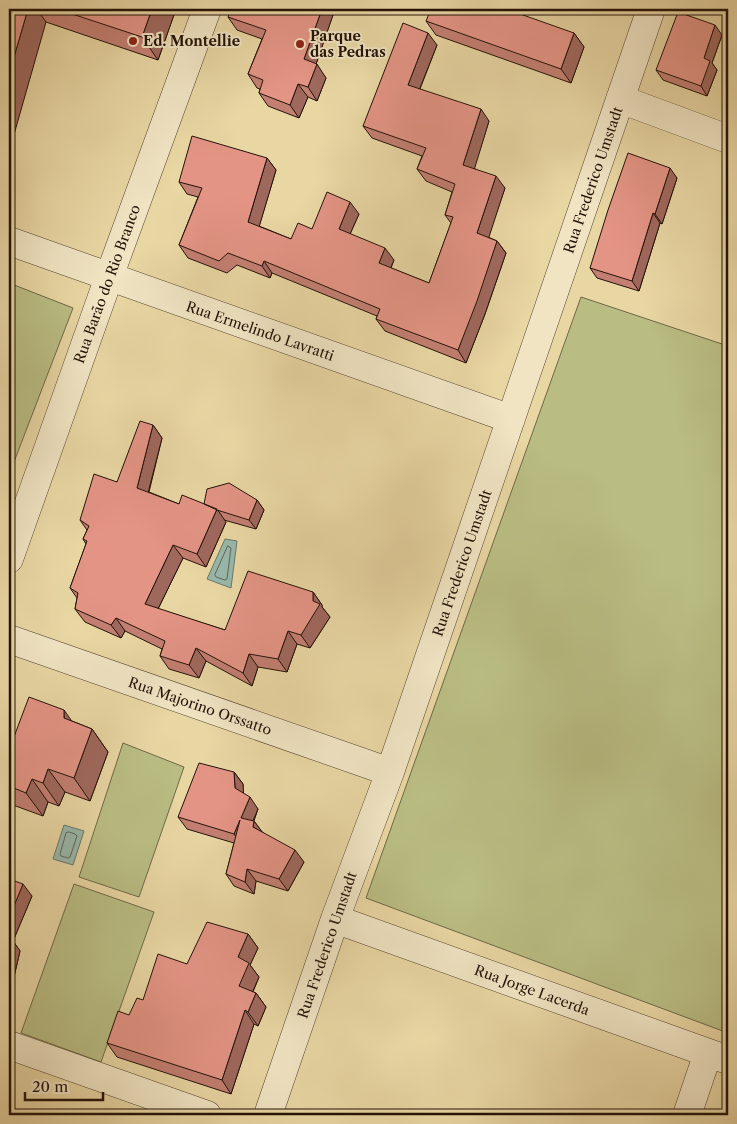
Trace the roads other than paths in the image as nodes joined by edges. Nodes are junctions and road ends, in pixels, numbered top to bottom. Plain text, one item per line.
1 (207, 9) edge
2 (651, 9) edge
3 (620, 99) junction
4 (728, 140) edge
5 (9, 241) edge
6 (109, 277) junction
7 (511, 419) junction
8 (9, 559) edge
9 (9, 639) edge
10 (390, 772) junction
11 (335, 919) junction
12 (9, 1045) edge
13 (718, 1057) edge
14 (207, 1115) edge
15 (268, 1115) edge
16 (687, 1115) edge

1 - 6 street, Rua Barão do Rio Branco
2 - 3 street, Rua Frederico Umstadt
3 - 4 street
3 - 7 street, Rua Frederico Umstadt
5 - 6 street, Rua Ermelindo Lavratti
6 - 7 street, Rua Ermelindo Lavratti
6 - 8 street, Rua Barão do Rio Branco
7 - 10 street, Rua Frederico Umstadt
9 - 10 street, Rua Majorino Orssatto
10 - 11 street, Rua Frederico Umstadt
11 - 13 street, Rua Jorge Lacerda
11 - 15 street, Rua Frederico Umstadt
12 - 14 street
13 - 16 street

